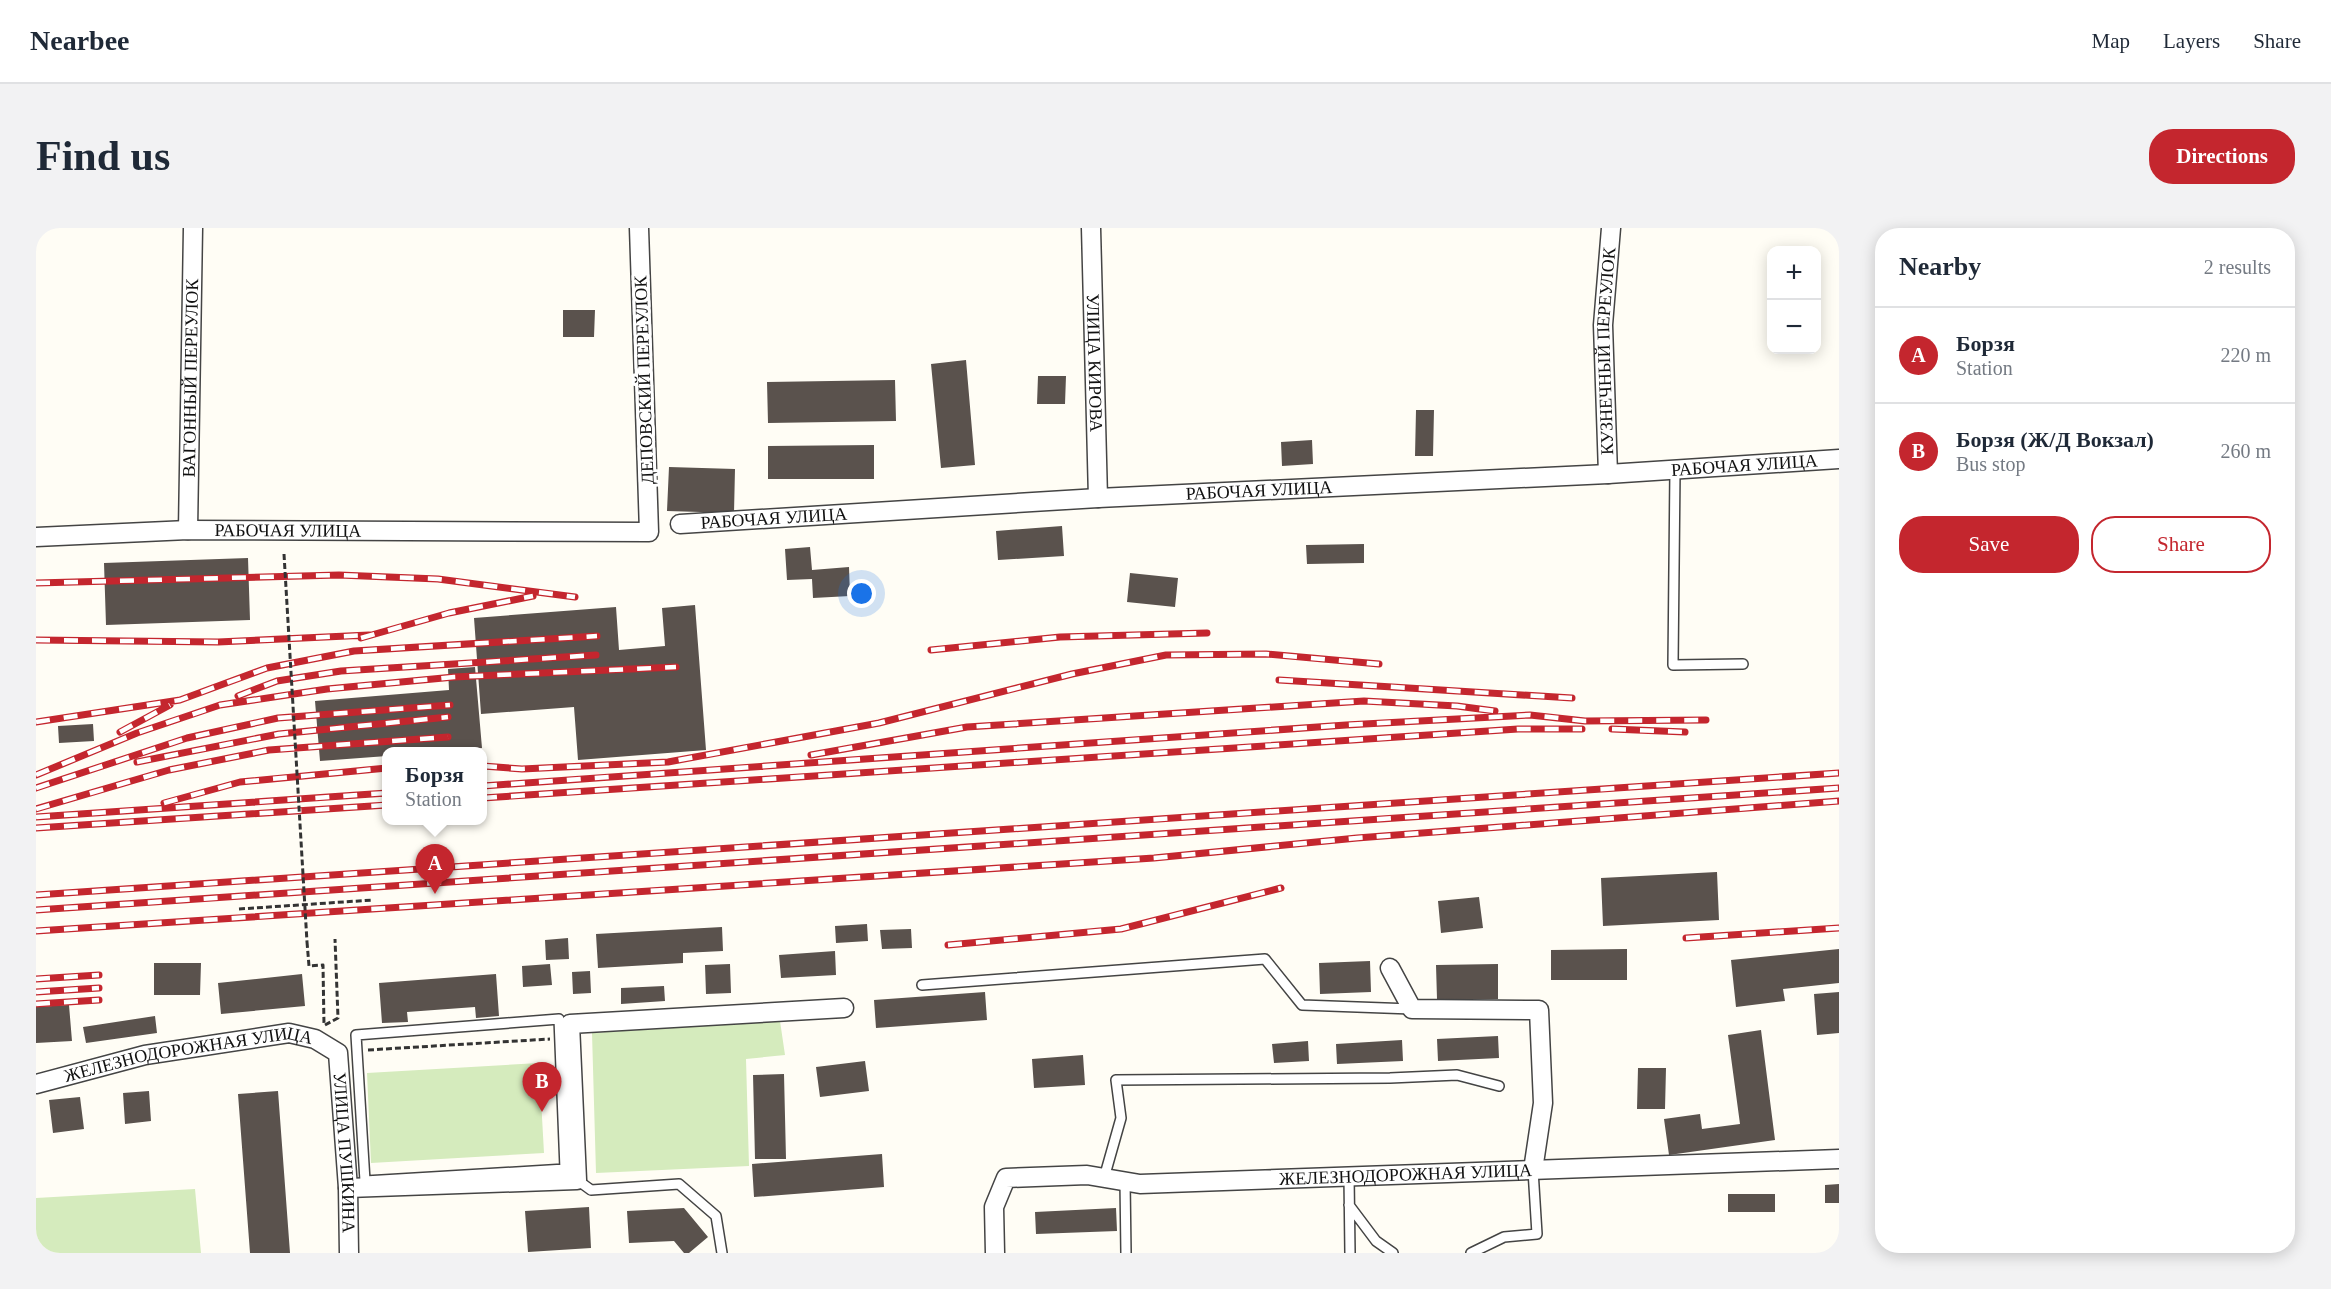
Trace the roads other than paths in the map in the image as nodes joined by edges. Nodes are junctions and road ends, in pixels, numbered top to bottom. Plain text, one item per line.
1 (193, 228) edge
2 (639, 228) edge
3 (1091, 228) edge
4 (1611, 228) edge
5 (1839, 459) edge
6 (1675, 470) junction
7 (1608, 474) junction
8 (1098, 498) junction
9 (680, 524) dead end
10 (188, 530) junction
11 (649, 532) joint
12 (36, 537) edge
13 (1743, 664) dead end
14 (1390, 968) dead end
15 (922, 985) dead end
16 (844, 1008) dead end
17 (1412, 1009) junction
18 (338, 1053) joint
19 (36, 1084) edge
20 (1498, 1086) dead end
21 (1839, 1159) edge
22 (1533, 1170) junction
23 (571, 1174) junction
24 (1349, 1176) junction
25 (1104, 1178) junction
26 (1125, 1181) junction
27 (348, 1188) junction
28 (1349, 1205) junction
29 (349, 1253) edge
30 (722, 1253) edge
31 (995, 1253) edge
32 (1126, 1253) edge
33 (1350, 1253) edge
34 (1393, 1253) edge
35 (1470, 1253) edge

1 - 10 street, ВАГОННЫЙ ПЕРЕУЛОК
2 - 11 street, ДЕПОВСКИЙ ПЕРЕУЛОК
3 - 8 street, УЛИЦА КИРОВА
4 - 7 street, КУЗНЕЧНЫЙ ПЕРЕУЛОК
5 - 6 street, РАБОЧАЯ УЛИЦА
6 - 7 street, РАБОЧАЯ УЛИЦА
6 - 13 lane
7 - 8 street, РАБОЧАЯ УЛИЦА
8 - 9 street, РАБОЧАЯ УЛИЦА
10 - 11 street, РАБОЧАЯ УЛИЦА
10 - 12 street, РАБОЧАЯ УЛИЦА
14 - 17 street
15 - 17 lane
16 - 23 street
17 - 22 street
18 - 19 street, ЖЕЛЕЗНОДОРОЖНАЯ УЛИЦА
18 - 27 street, УЛИЦА ПУШКИНА
20 - 25 lane
21 - 22 street, ЖЕЛЕЗНОДОРОЖНАЯ УЛИЦА
22 - 24 street, ЖЕЛЕЗНОДОРОЖНАЯ УЛИЦА
22 - 35 lane
23 - 23 lane
23 - 27 street
23 - 30 lane
24 - 26 street, ЖЕЛЕЗНОДОРОЖНАЯ УЛИЦА
24 - 28 lane
25 - 26 street, ЖЕЛЕЗНОДОРОЖНАЯ УЛИЦА
25 - 31 street, ЖЕЛЕЗНОДОРОЖНАЯ УЛИЦА
26 - 32 lane
27 - 29 street, УЛИЦА ПУШКИНА
28 - 33 lane
28 - 34 lane

